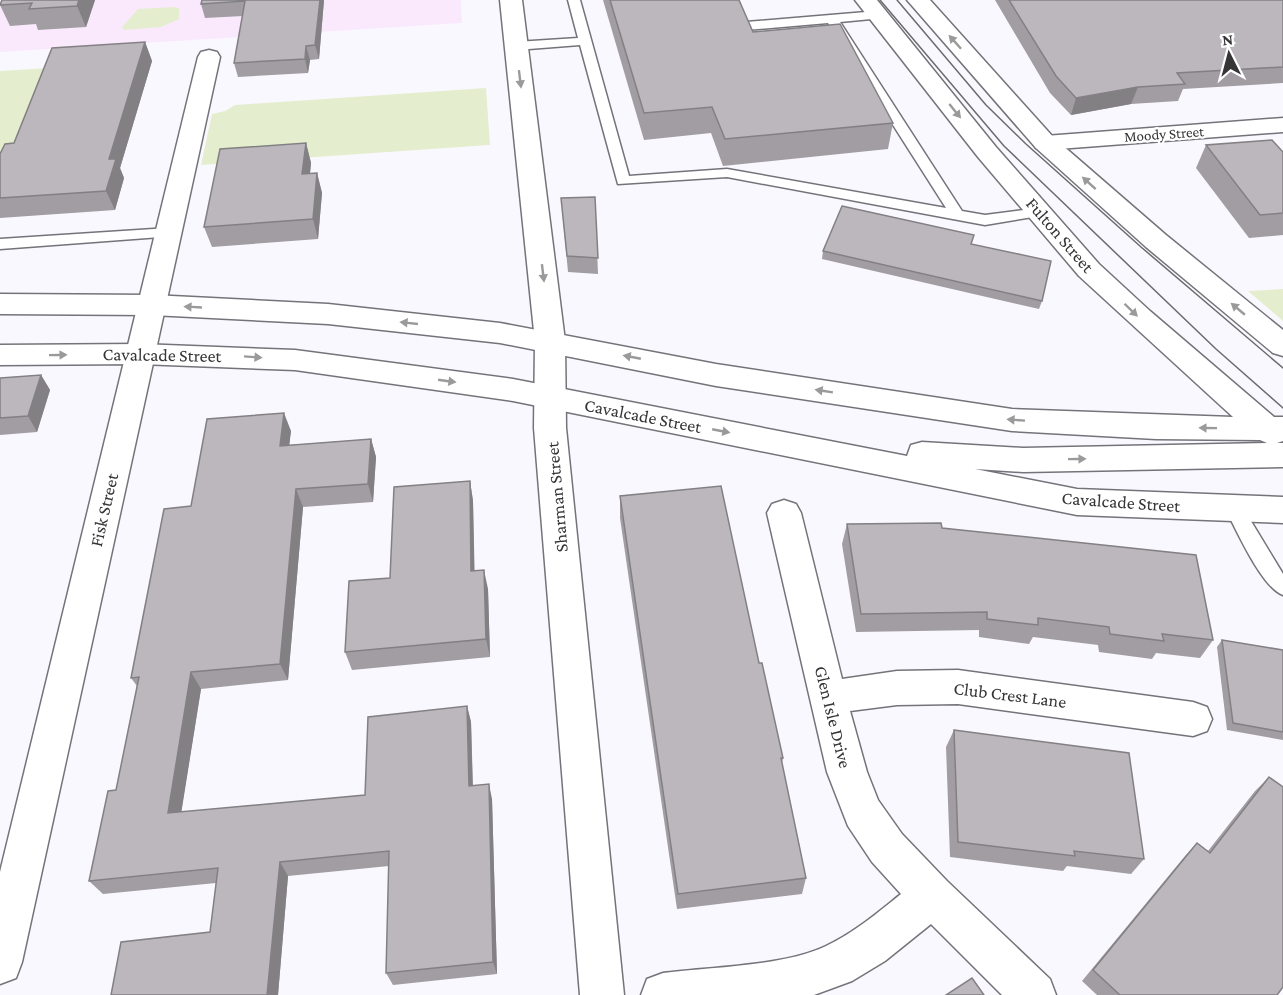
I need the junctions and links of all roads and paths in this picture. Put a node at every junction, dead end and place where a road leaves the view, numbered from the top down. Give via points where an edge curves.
1 (511, 0) edge
2 (574, 0) edge
3 (918, 0) edge
4 (872, 7) edge
5 (832, 18) junction
6 (746, 26) edge
7 (586, 41) junction
8 (516, 46) junction
9 (209, 57) dead end
10 (1283, 125) edge
11 (1045, 143) junction
12 (1039, 212) junction
13 (958, 216) junction
14 (169, 233) junction
15 (0, 244) edge
16 (0, 304) edge
17 (152, 305) junction
18 (550, 341) junction
19 (1283, 346) edge
20 (140, 354) junction
21 (0, 355) edge
22 (550, 398) junction
23 (1279, 439) edge
24 (809, 448) junction
25 (1234, 508) junction
26 (1283, 510) edge
27 (784, 513) dead end
28 (1283, 587) edge
29 (828, 698) junction
30 (1193, 719) dead end
31 (932, 896) junction
32 (0, 962) edge
33 (602, 995) edge
34 (663, 995) edge
35 (1034, 995) edge

1 - 8 main road, Sharman Street
2 - 7 lane
11 -> 3 main road
4 - 5 lane
4 -> 12 main road, Fulton Street
5 - 6 lane
5 - 13 lane
7 - 8 lane
7 - 13 lane via 624,181 727,173
8 -> 18 main road, Sharman Street
9 - 14 main road, Fisk Street
10 - 11 main road, Moody Street
19 -> 11 main road
12 - 13 lane via 985,220
12 -> 23 main road, Fulton Street via 1089,270 1131,310
14 - 15 lane
14 - 17 main road, Fisk Street
16 - 17 main road
18 -> 17 main road via 328,314
17 - 20 main road, Fisk Street
18 - 22 main road, Sharman Street
23 -> 18 main road via 1012,420 716,375
21 -> 20 main road, Cavalcade Street
20 -> 22 main road, Cavalcade Street via 295,360
20 - 32 main road, Fisk Street
22 -> 24 main road, Cavalcade Street
22 - 33 main road, Sharman Street
24 -> 23 main road via 1023,460
24 - 25 main road, Cavalcade Street via 1077,502
25 - 26 main road, Cavalcade Street
25 - 28 lane
27 - 29 main road, Glen Isle Drive
29 - 30 main road, Club Crest Lane via 897,688 958,687
29 - 31 main road, Glen Isle Drive via 861,812 887,848
31 - 34 main road via 870,946 836,965 795,980
31 - 35 main road, Glen Isle Drive

